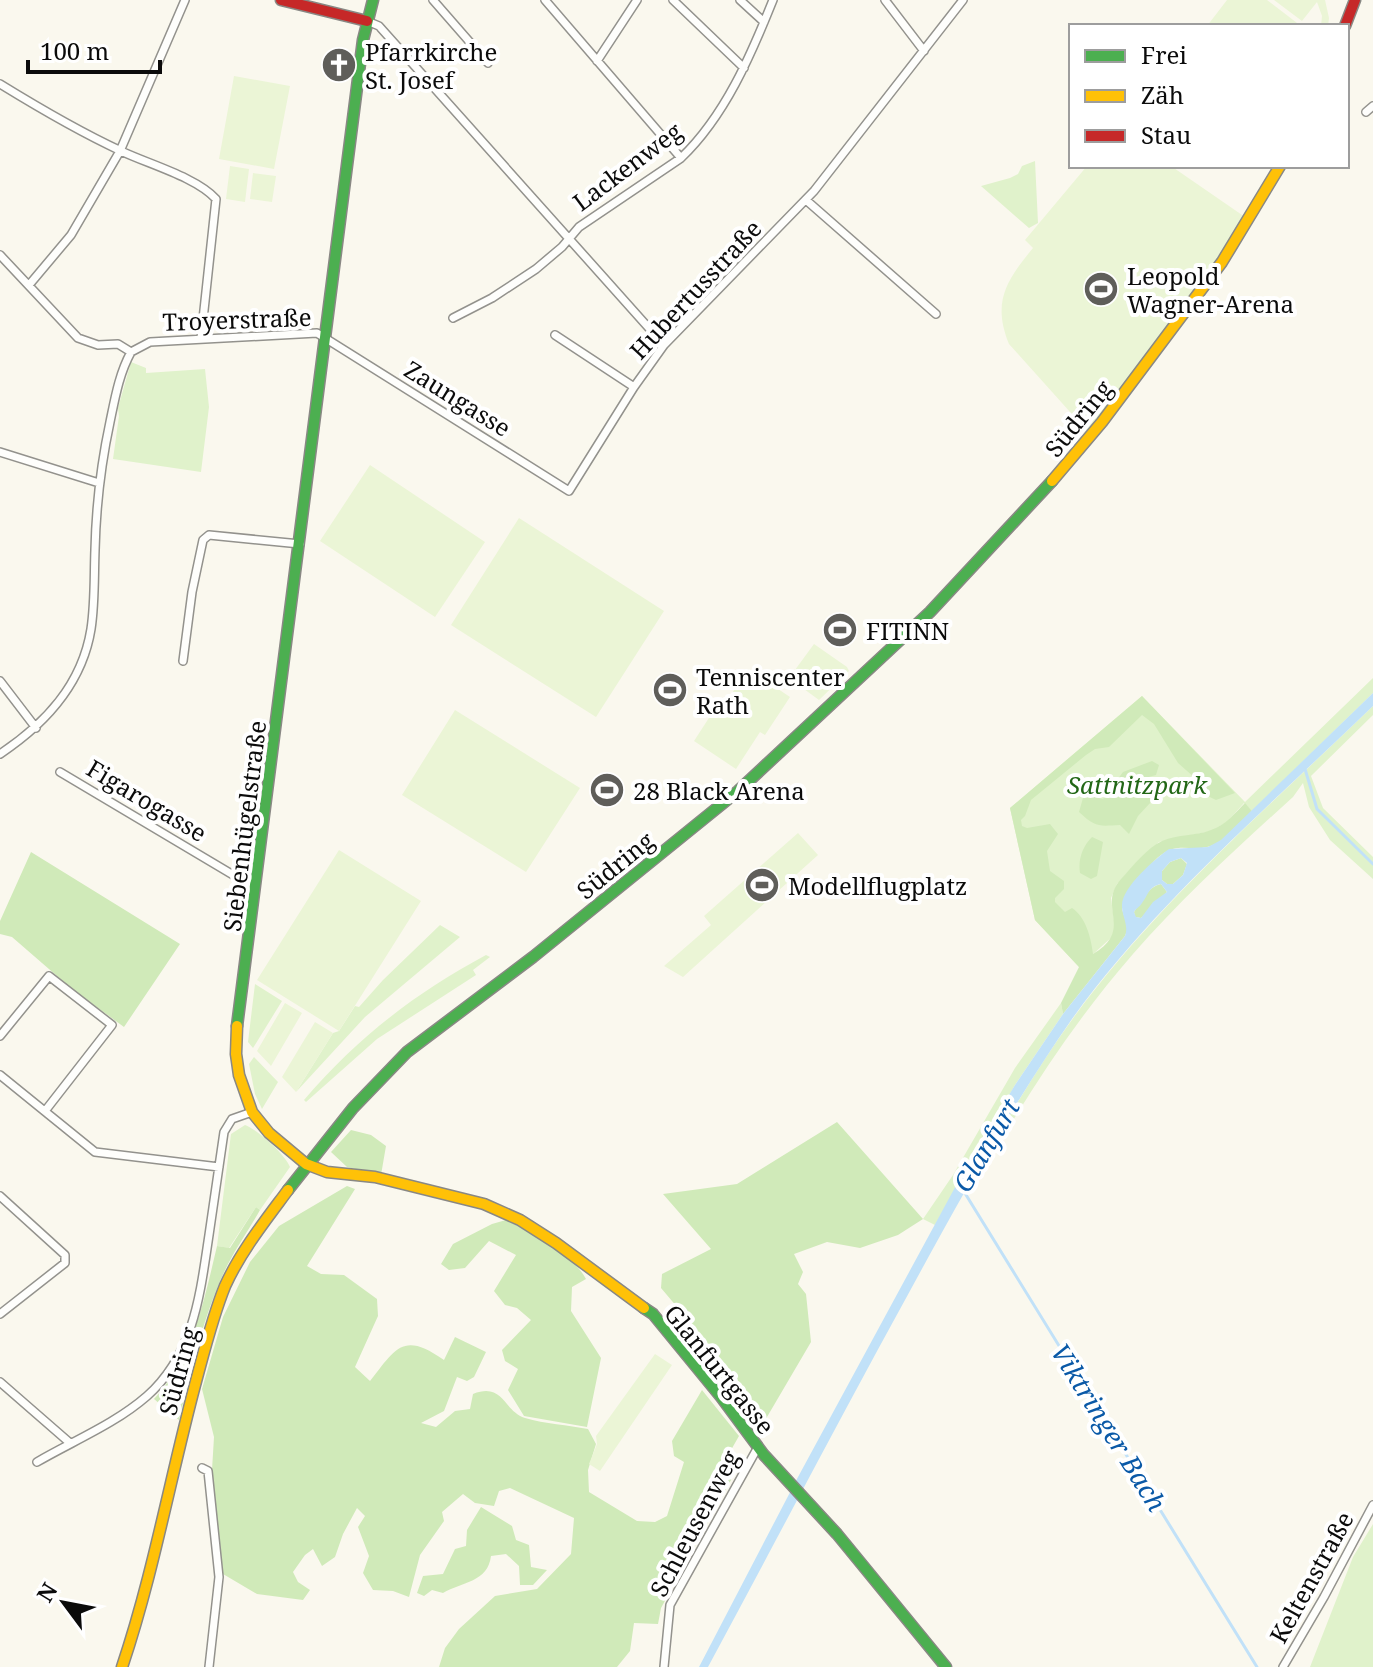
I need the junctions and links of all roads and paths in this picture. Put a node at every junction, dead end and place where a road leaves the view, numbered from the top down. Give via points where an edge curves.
1 (185, 0) edge
2 (281, 0) edge
3 (373, 0) edge
4 (433, 0) edge
5 (545, 0) edge
6 (637, 0) edge
7 (673, 0) edge
8 (740, 0) edge
9 (773, 0) edge
10 (885, 0) edge
11 (963, 0) edge
12 (1355, 0) edge
13 (367, 21) junction
14 (764, 22) junction
15 (1346, 24) edge
16 (924, 51) junction
17 (597, 61) junction
18 (488, 63) dead end
19 (744, 68) junction
20 (0, 84) edge
21 (1373, 106) edge
22 (1366, 112) dead end
23 (120, 151) junction
24 (681, 158) junction
25 (1279, 168) edge
26 (806, 200) junction
27 (569, 238) junction
28 (0, 255) edge
29 (29, 285) junction
30 (936, 314) dead end
31 (453, 318) dead end
32 (555, 335) dead end
33 (201, 338) junction
34 (326, 338) junction
35 (664, 345) junction
36 (131, 352) junction
37 (634, 387) junction
38 (0, 452) edge
39 (99, 483) junction
40 (569, 491) joint
41 (300, 544) junction
42 (183, 661) dead end
43 (0, 681) edge
44 (36, 728) junction
45 (0, 754) edge
46 (60, 772) dead end
47 (255, 888) junction
48 (0, 1036) edge
49 (0, 1075) edge
50 (45, 1111) junction
51 (252, 1112) junction
52 (306, 1164) junction
53 (219, 1167) junction
54 (0, 1196) edge
55 (0, 1314) edge
56 (0, 1382) edge
57 (70, 1443) junction
58 (758, 1447) junction
59 (37, 1462) dead end
60 (202, 1468) dead end
61 (1373, 1505) edge
62 (122, 1667) edge
63 (209, 1667) edge
64 (664, 1667) edge
65 (946, 1667) edge
66 (1283, 1667) edge

1 - 23 street
2 - 13 street
3 - 13 street, Siebenhügelstraße
4 - 18 street
5 - 17 street
6 - 17 street
7 - 19 street
8 - 14 street
9 - 14 street, Lackenweg
10 - 16 street
11 - 16 street, Hubertusstraße
12 - 15 street
13 - 27 street via 379,26
13 - 34 street, Siebenhügelstraße
14 - 19 street, Lackenweg
16 - 26 street, Hubertusstraße
17 - 24 street
19 - 24 street, Lackenweg via 703,134
20 - 23 street
21 - 22 street
23 - 29 street via 71,235
23 - 33 street via 189,181 216,199
24 - 27 street, Lackenweg
25 - 52 street, Südring via 1222,262 1102,422 930,612 738,791 407,1052
26 - 30 street
26 - 35 street, Hubertusstraße
27 - 31 street, Lackenweg via 536,269
27 - 35 street
28 - 29 street, Troyerstraße
29 - 36 street, Troyerstraße via 78,338 118,344
32 - 37 street
33 - 34 street, Troyerstraße via 317,333
33 - 36 street, Troyerstraße via 150,342
34 - 40 street, Zaungasse
34 - 41 street, Siebenhügelstraße
35 - 37 street, Hubertusstraße
36 - 39 street via 118,386
37 - 40 street, Hubertusstraße
38 - 39 street
39 - 44 street via 93,612 86,649 66,692
41 - 42 street via 209,535 203,540
41 - 47 street, Siebenhügelstraße
43 - 44 street
44 - 45 street
46 - 47 street, Figarogasse
47 - 51 street, Siebenhügelstraße via 236,1044 239,1075
48 - 50 street via 49,976 112,1025
49 - 50 street
50 - 53 street via 95,1152
51 - 52 street, Siebenhügelstraße
51 - 53 street via 227,1125
52 - 58 street, Glanfurtgasse via 484,1204 520,1220 653,1314
52 - 62 street, Südring via 242,1253 225,1287
53 - 57 street via 197,1308 179,1357 131,1409
54 - 55 street via 65,1255 65,1263
56 - 57 street
57 - 59 street
58 - 64 street, Schleusenweg via 670,1605
58 - 65 street, Glanfurtgasse
60 - 63 street via 208,1471 219,1577
61 - 66 street, Keltenstraße

